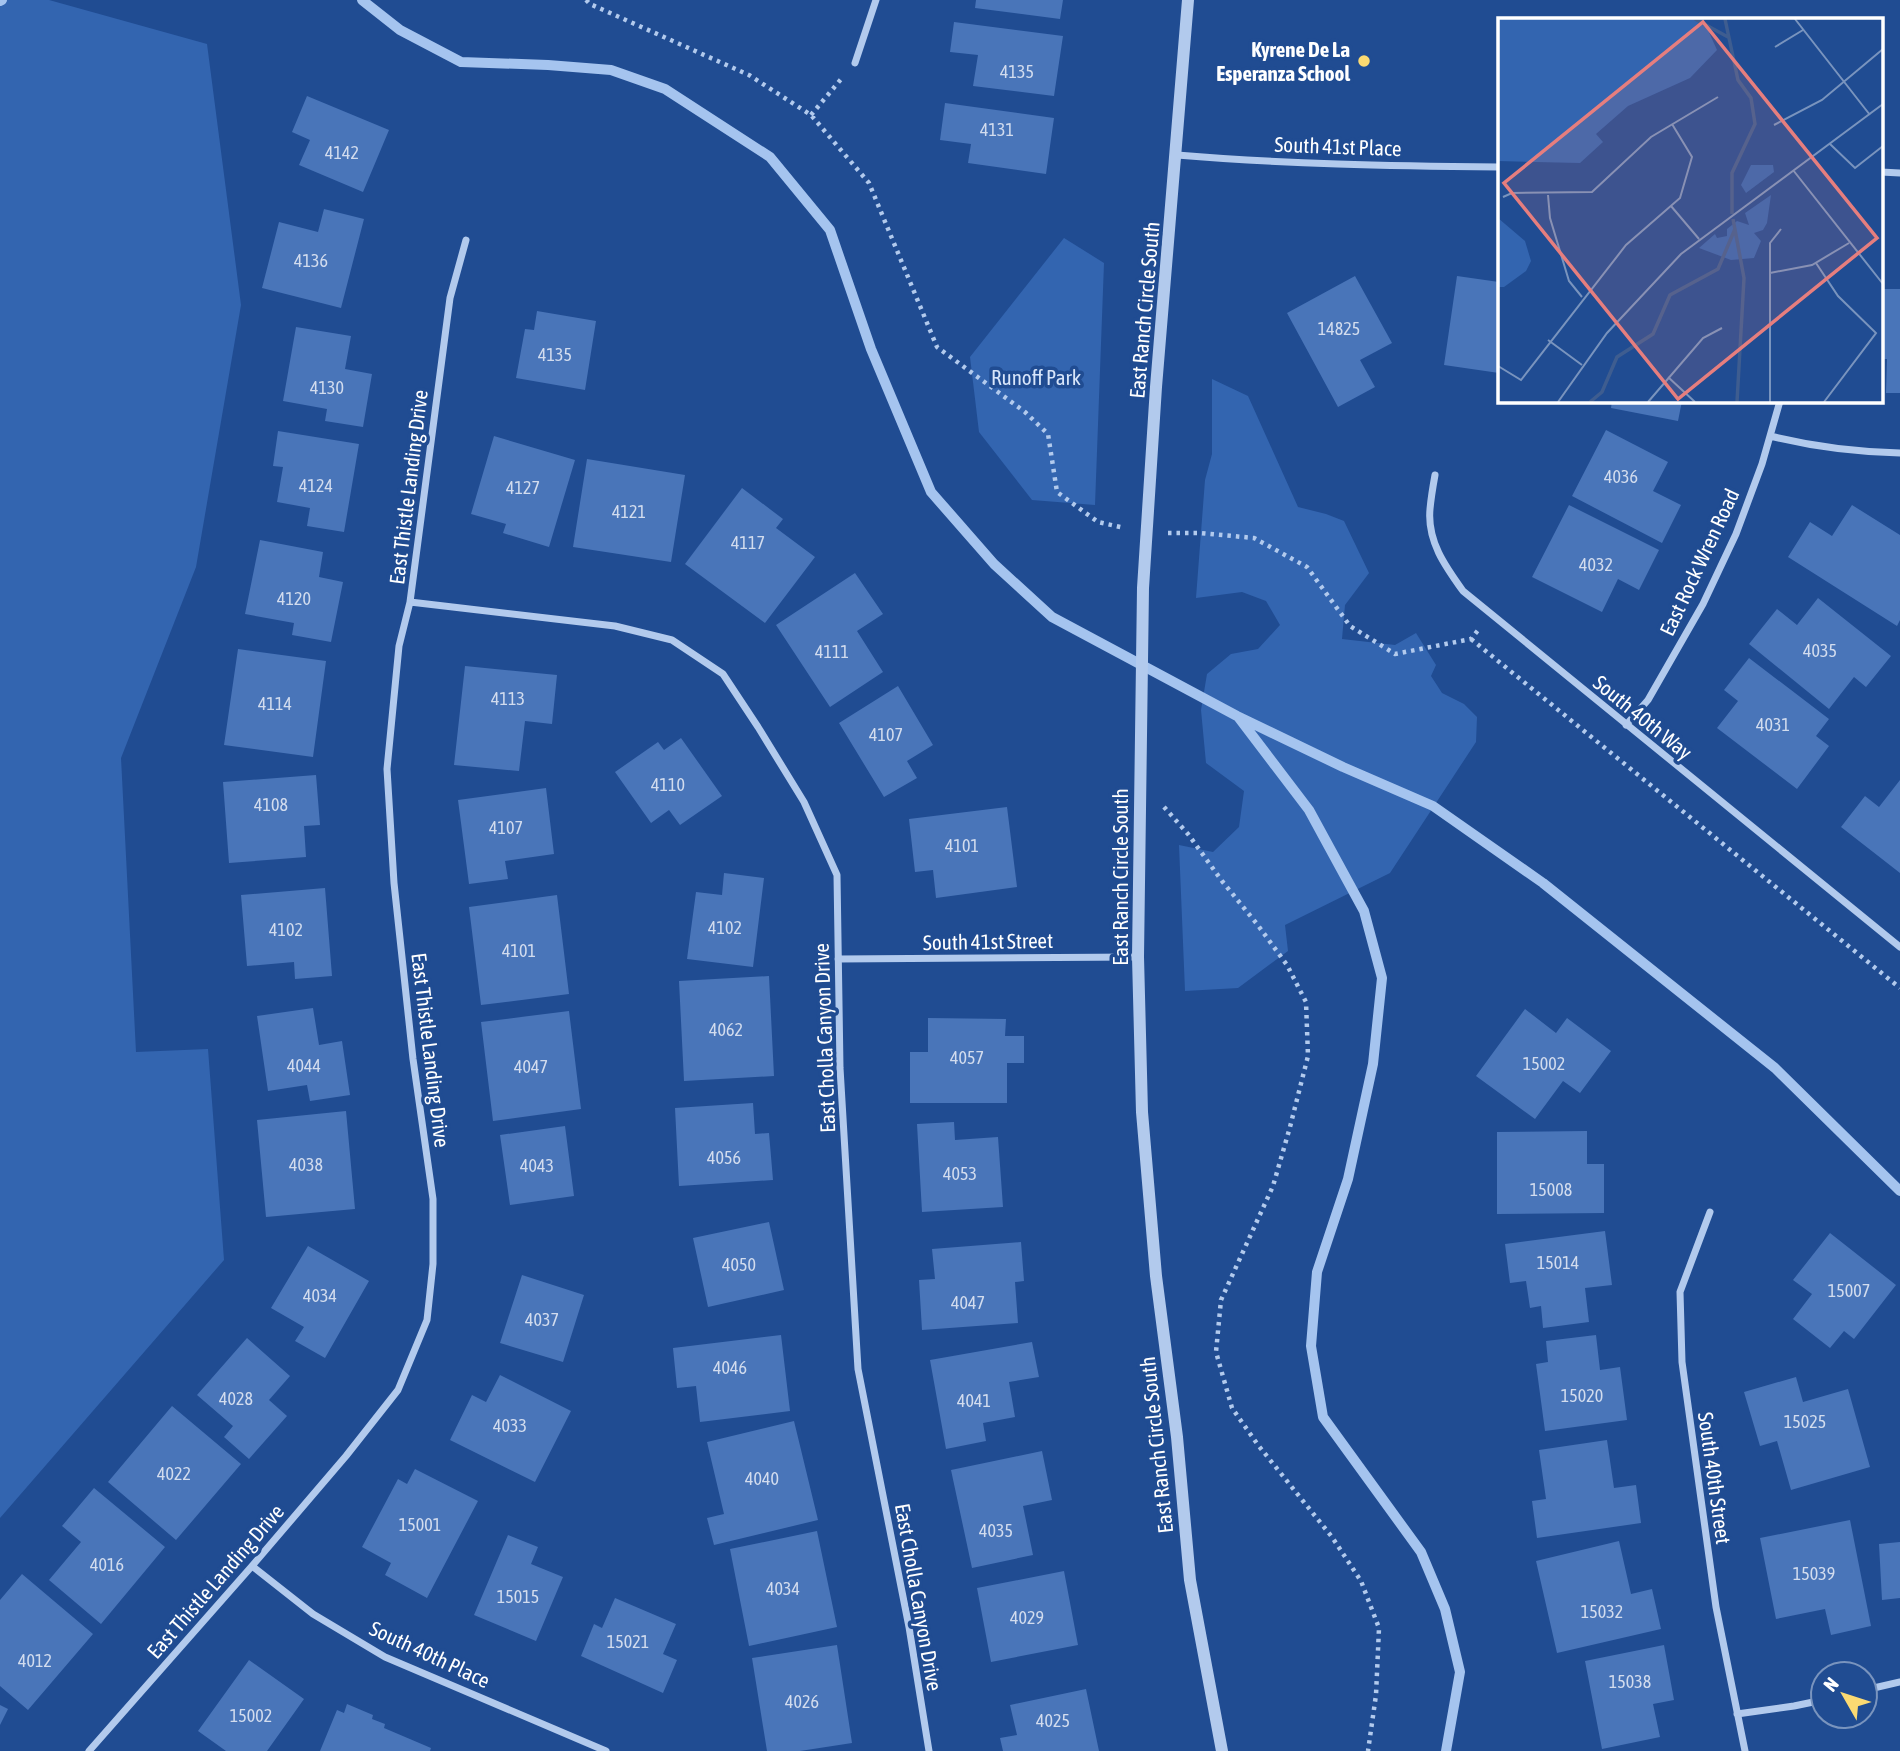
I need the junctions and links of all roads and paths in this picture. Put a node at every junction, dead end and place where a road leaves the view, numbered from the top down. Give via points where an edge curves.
1 (586, 0) edge
2 (876, 0) edge
3 (1188, 0) edge
4 (855, 62) joint
5 (811, 115) junction
6 (1177, 155) junction
7 (1498, 167) edge
8 (1882, 172) edge
9 (1900, 173) edge
10 (466, 240) dead end
11 (1780, 402) edge
12 (1770, 436) junction
13 (1900, 453) edge
14 (1435, 475) dead end
15 (1147, 533) junction
16 (410, 602) junction
17 (1491, 615) junction
18 (1471, 639) junction
19 (1626, 725) junction
20 (1139, 779) junction
21 (1900, 947) edge
22 (1138, 957) junction
23 (838, 960) junction
24 (1900, 988) edge
25 (1710, 1212) dead end
26 (253, 1566) junction
27 (1900, 1682) edge
28 (1879, 1687) edge
29 (1809, 1703) edge
30 (1737, 1714) junction
31 (89, 1751) edge
32 (606, 1751) edge
33 (929, 1751) edge
34 (1223, 1751) edge
35 (1368, 1751) edge
36 (1745, 1751) edge

1 - 5 path via 749,75
2 - 4 street
3 - 6 street, East Ranch Circle South
4 - 5 path
5 - 15 path via 869,183 937,347 1025,412 1048,435 1057,492 1098,522
6 - 7 street, South 41st Place
6 - 15 street, East Ranch Circle South
8 - 9 street
10 - 16 street, East Thistle Landing Drive via 450,298
11 - 12 street, East Rock Wren Road
12 - 13 street via 1837,450
12 - 19 street, East Rock Wren Road via 1736,534 1703,604 1648,700
14 - 17 street, South 40th Way via 1429,512 1433,543 1463,591
15 - 18 path via 1254,538 1307,567 1350,626 1395,654
15 - 20 street, East Ranch Circle South
16 - 23 street, East Cholla Canyon Drive via 615,626 672,640 723,674 804,802 837,875
16 - 26 street, East Thistle Landing Drive via 399,646 387,769 413,1059 433,1199 427,1320 398,1390
17 - 18 path
17 - 19 street, South 40th Way
18 - 24 path
19 - 21 street, South 40th Way
20 - 22 street, East Ranch Circle South
20 - 35 path via 1257,924 1287,965 1306,1002 1308,1056 1290,1128 1273,1186 1221,1300 1216,1352 1232,1408 1332,1537 1361,1581 1379,1628
22 - 23 street, South 41st Street
22 - 34 street, East Ranch Circle South via 1142,1112 1156,1276 1190,1580
23 - 33 street, East Cholla Canyon Drive via 839,1068 858,1369
25 - 30 street, South 40th Street via 1680,1292 1682,1362 1716,1607
26 - 31 street, East Thistle Landing Drive
26 - 32 street, South 40th Place via 313,1614 386,1657
27 - 28 street
29 - 30 street
30 - 36 street, South 40th Street

